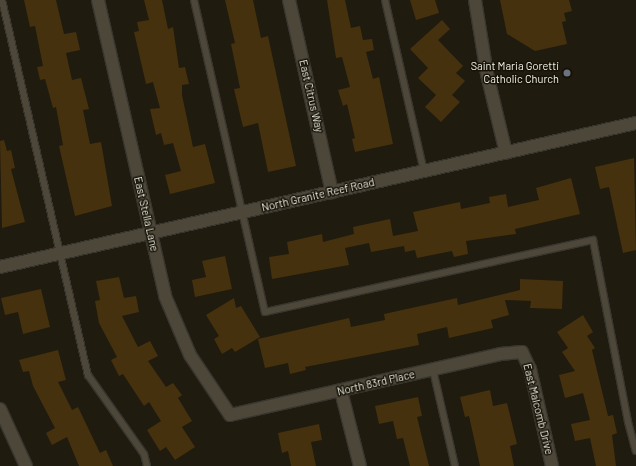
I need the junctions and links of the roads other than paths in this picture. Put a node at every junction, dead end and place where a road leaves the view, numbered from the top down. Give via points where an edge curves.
1 (2, 0) edge
2 (98, 0) edge
3 (194, 0) edge
4 (289, 0) edge
5 (385, 0) edge
6 (475, 0) edge
7 (636, 123) edge
8 (506, 153) junction
9 (424, 171) junction
10 (332, 192) junction
11 (242, 212) junction
12 (151, 233) junction
13 (60, 254) junction
14 (0, 268) edge
15 (522, 352) joint
16 (433, 370) junction
17 (341, 391) junction
18 (0, 409) edge
19 (230, 415) joint
20 (636, 451) edge
21 (26, 466) edge
22 (147, 466) edge
23 (360, 466) edge
24 (455, 466) edge
25 (552, 466) edge

1 - 13 lane
2 - 12 street, East Stella Lane
3 - 11 lane
4 - 10 street, East Citrus Way
5 - 9 lane
6 - 8 street via 487,74
7 - 8 street, North Granite Reef Road
8 - 9 street, North Granite Reef Road
9 - 10 street, North Granite Reef Road
10 - 11 street, North Granite Reef Road
11 - 12 street, North Granite Reef Road
11 - 20 lane via 266,312 593,240 628,422
12 - 13 street, North Granite Reef Road
12 - 19 street, East Stella Lane via 175,326 190,356
13 - 14 street, North Granite Reef Road
13 - 22 lane via 88,375 144,454
15 - 16 street, North 83rd Place
15 - 25 street, East Malcomb Drive via 530,369
16 - 17 street, North 83rd Place
16 - 24 lane
17 - 19 street, North 83rd Place
17 - 23 street
18 - 21 street

